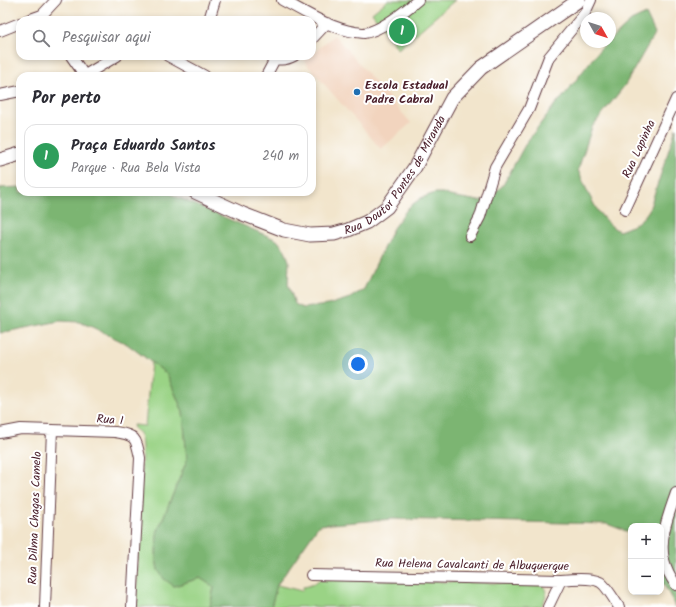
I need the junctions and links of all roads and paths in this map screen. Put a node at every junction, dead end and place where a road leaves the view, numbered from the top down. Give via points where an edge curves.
1 (56, 0) edge
2 (215, 0) edge
3 (282, 0) edge
4 (418, 0) edge
5 (580, 0) edge
6 (591, 0) edge
7 (45, 16) edge
8 (210, 16) edge
9 (313, 16) edge
10 (316, 17) edge
11 (327, 23) junction
12 (16, 25) edge
13 (0, 31) edge
14 (316, 35) edge
15 (73, 60) edge
16 (110, 60) edge
17 (176, 60) edge
18 (190, 60) edge
19 (271, 60) edge
20 (187, 66) junction
21 (81, 72) edge
22 (90, 72) edge
23 (198, 72) edge
24 (267, 72) edge
25 (16, 91) edge
26 (0, 95) edge
27 (676, 99) edge
28 (16, 155) edge
29 (0, 160) edge
30 (204, 196) edge
31 (625, 210) dead end
32 (470, 236) dead end
33 (52, 430) junction
34 (0, 433) edge
35 (676, 493) edge
36 (311, 575) dead end
37 (561, 580) junction
38 (676, 585) edge
39 (45, 607) edge
40 (132, 607) edge
41 (548, 607) edge
42 (619, 607) edge

1 - 7 street
2 - 8 street
3 - 9 street
4 - 11 street via 405,12 378,29 363,33
5 - 30 street, Rua Doutor Pontes de Miranda via 481,68 452,98 415,167 387,207 367,222 334,234 284,230
6 - 32 street via 585,13 549,57 529,109 495,167 480,217
10 - 11 street
11 - 14 street
12 - 13 street
15 - 21 street
16 - 22 street
17 - 20 street
18 - 20 street
19 - 24 street
20 - 23 street
25 - 26 street
27 - 31 street, Rua Lapinha
28 - 29 street
33 - 34 street, Rua I via 21,429
33 - 39 street, Rua Dilma Chagas Camelo
33 - 40 street, Rua I via 115,432 127,434 137,443 140,458
35 - 38 street via 665,526 662,548 664,562
36 - 37 street, Rua Helena Cavalcanti de Albuquerque
37 - 41 street
37 - 42 street, Rua Helena Cavalcanti de Albuquerque via 587,579 600,582

